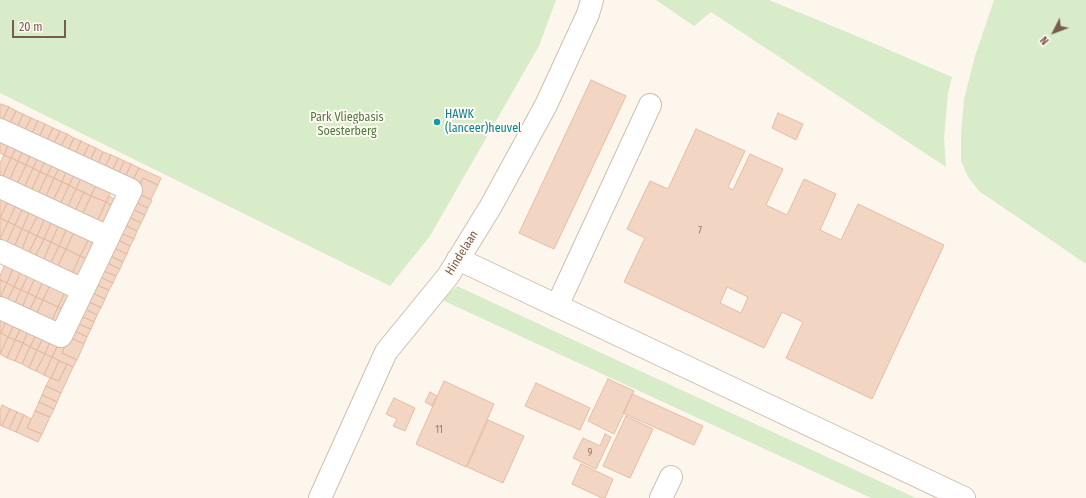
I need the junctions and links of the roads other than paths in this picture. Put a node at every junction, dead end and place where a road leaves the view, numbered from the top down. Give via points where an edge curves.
1 (592, 0) edge
2 (650, 105) dead end
3 (0, 130) edge
4 (0, 187) edge
5 (108, 237) junction
6 (0, 251) edge
7 (458, 259) junction
8 (83, 290) junction
9 (557, 306) junction
10 (0, 308) edge
11 (671, 477) dead end
12 (320, 498) edge
13 (661, 498) edge
14 (964, 498) edge

1 - 7 street, Hindelaan via 546,105 491,206
2 - 9 street
3 - 5 street via 131,190
4 - 5 street
5 - 8 street
6 - 8 street
7 - 9 street
7 - 12 street, Hindelaan via 448,276 386,352
8 - 10 street via 61,336
9 - 14 street
11 - 13 street

